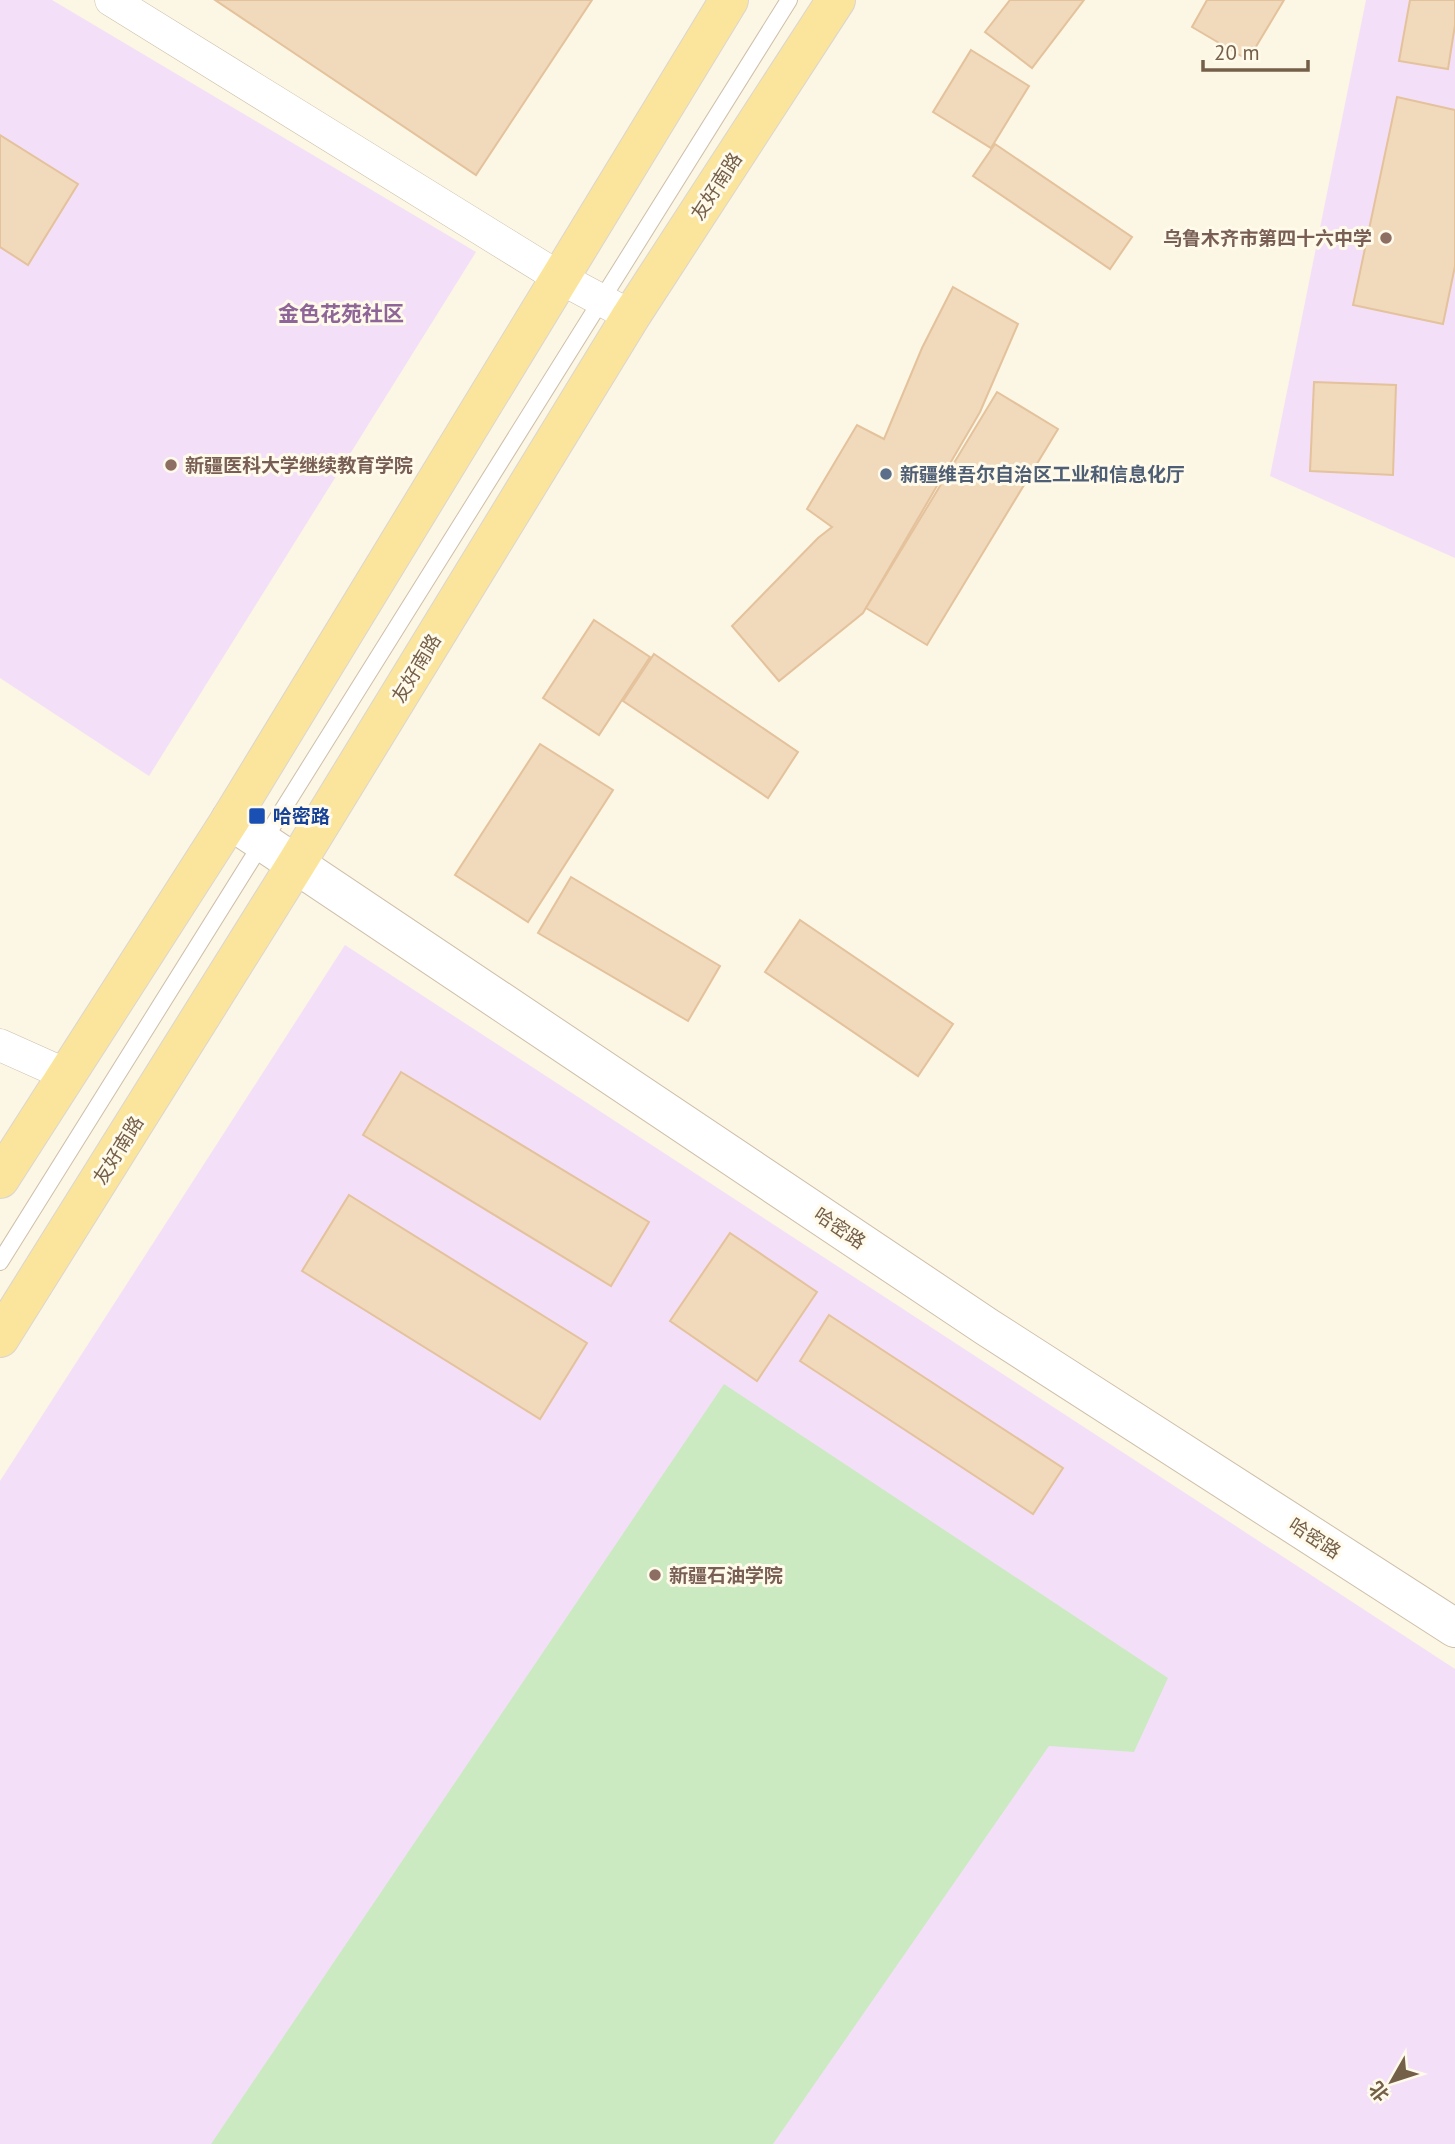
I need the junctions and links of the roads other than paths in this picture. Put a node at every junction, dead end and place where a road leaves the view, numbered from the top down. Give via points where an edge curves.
1 (111, 0) edge
2 (729, 0) edge
3 (789, 0) edge
4 (836, 0) edge
5 (560, 278) junction
6 (616, 308) junction
7 (230, 820) junction
8 (262, 841) junction
9 (296, 863) junction
10 (0, 1045) edge
11 (67, 1075) junction
12 (0, 1180) edge
13 (0, 1262) edge
14 (0, 1338) edge
15 (1455, 1628) edge

1 - 5 street
2 - 5 main road
3 - 6 lane
4 - 6 main road, 友好南路
5 - 6 street
5 - 7 main road
6 - 8 lane
6 - 9 main road, 友好南路
7 - 8 street, 哈密路
7 - 11 main road
8 - 9 street, 哈密路
8 - 13 lane
9 - 14 main road, 友好南路
9 - 15 street, 哈密路 via 987,1327
10 - 11 street
11 - 12 main road

